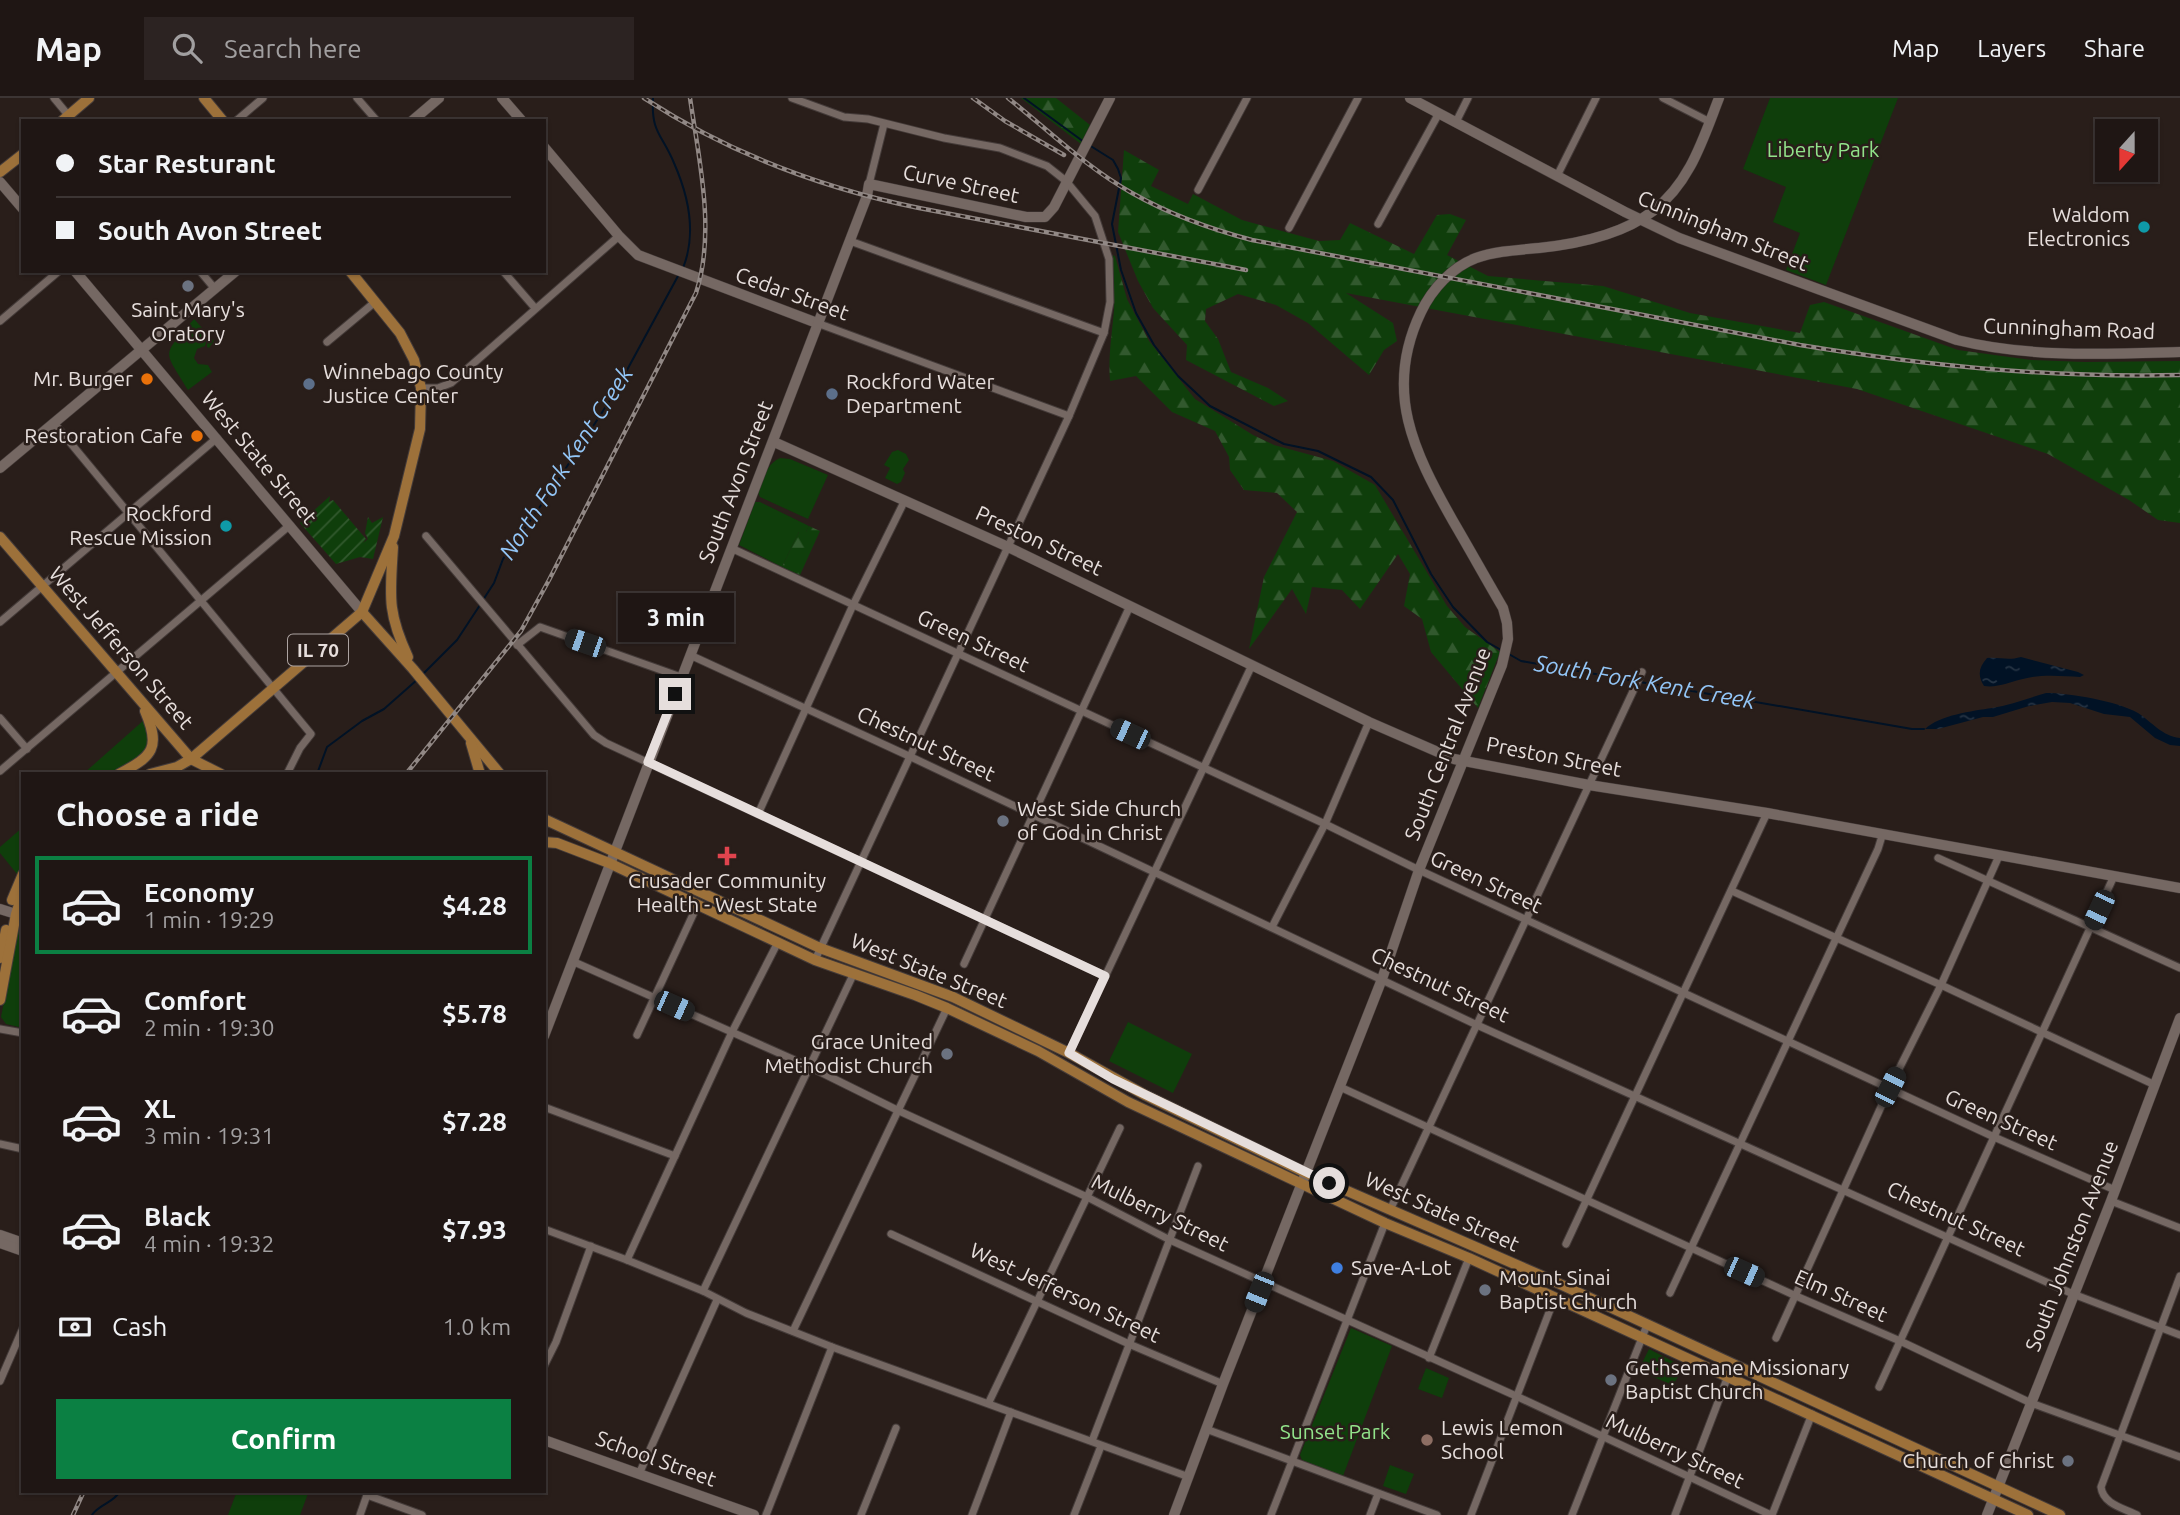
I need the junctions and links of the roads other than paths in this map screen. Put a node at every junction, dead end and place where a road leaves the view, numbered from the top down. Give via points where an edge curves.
1 (54, 98) edge
2 (89, 98) edge
3 (204, 98) edge
4 (263, 98) edge
5 (357, 98) edge
6 (439, 98) edge
7 (502, 98) edge
8 (792, 98) edge
9 (1110, 98) edge
10 (1247, 98) edge
11 (1358, 98) edge
12 (1410, 98) edge
13 (1468, 98) edge
14 (1596, 98) edge
15 (1663, 98) edge
16 (1719, 98) edge
17 (1439, 113) junction
18 (68, 119) edge
19 (221, 119) edge
20 (238, 119) edge
21 (375, 119) edge
22 (414, 119) edge
23 (520, 119) edge
24 (1456, 122) junction
25 (1710, 122) junction
26 (884, 124) junction
27 (546, 153) edge
28 (21, 155) edge
29 (0, 172) edge
30 (1557, 176) junction
31 (0, 181) edge
32 (1066, 181) junction
33 (869, 184) junction
34 (1198, 190) dead end
35 (21, 207) edge
36 (1639, 219) junction
37 (1378, 224) dead end
38 (1289, 228) dead end
39 (619, 236) junction
40 (850, 242) junction
41 (57, 273) edge
42 (77, 273) edge
43 (202, 273) edge
44 (234, 273) edge
45 (352, 273) edge
46 (505, 273) edge
47 (215, 289) junction
48 (376, 302) junction
49 (535, 308) junction
50 (0, 321) edge
51 (817, 324) junction
52 (1104, 332) junction
53 (1957, 341) joint
54 (327, 342) dead end
55 (142, 351) junction
56 (2180, 352) edge
57 (421, 388) junction
58 (1069, 416) junction
59 (54, 423) junction
60 (216, 438) junction
61 (774, 442) junction
62 (0, 468) edge
63 (905, 500) junction
64 (128, 512) junction
65 (290, 525) junction
66 (426, 536) dead end
67 (0, 537) edge
68 (394, 537) junction
69 (1006, 546) junction
70 (731, 548) junction
71 (42, 586) junction
72 (201, 600) junction
73 (853, 606) junction
74 (1130, 606) junction
75 (362, 612) junction
76 (0, 622) edge
77 (517, 645) junction
78 (959, 653) junction
79 (690, 655) junction
80 (1252, 665) junction
81 (1642, 672) dead end
82 (416, 673) junction
83 (116, 674) junction
84 (681, 677) junction
85 (273, 688) junction
86 (141, 702) junction
87 (806, 710) junction
88 (1081, 711) junction
89 (0, 718) edge
90 (1369, 722) junction
91 (469, 737) junction
92 (27, 749) junction
93 (911, 757) junction
94 (191, 759) junction
95 (1465, 759) junction
96 (648, 762) junction
97 (1203, 768) junction
98 (0, 771) edge
99 (123, 772) edge
100 (135, 772) edge
101 (157, 772) edge
102 (217, 772) edge
103 (288, 772) edge
104 (479, 772) edge
105 (498, 772) edge
106 (1589, 785) junction
107 (1767, 813) junction
108 (758, 814) junction
109 (1032, 816) junction
110 (546, 820) edge
111 (1325, 824) junction
112 (1882, 836) junction
113 (546, 842) edge
114 (614, 851) junction
115 (1999, 856) junction
116 (1938, 858) dead end
117 (861, 862) junction
118 (609, 863) junction
119 (1419, 870) junction
120 (1154, 873) junction
121 (2114, 876) junction
122 (21, 879) edge
123 (1988, 881) junction
124 (2180, 888) edge
125 (1732, 891) junction
126 (21, 895) edge
127 (697, 905) junction
128 (8, 912) edge
129 (1526, 919) junction
130 (984, 920) junction
131 (1272, 927) junction
132 (2091, 927) junction
133 (1836, 937) junction
134 (778, 942) junction
135 (820, 948) junction
136 (0, 958) edge
137 (815, 960) junction
138 (572, 961) junction
139 (964, 964) dead end
140 (2180, 968) edge
141 (853, 975) junction
142 (1105, 976) junction
143 (1382, 979) junction
144 (1941, 985) junction
145 (1682, 991) junction
146 (655, 997) junction
147 (0, 1000) edge
148 (947, 1008) junction
149 (2180, 1018) edge
150 (1477, 1025) junction
151 (0, 1029) edge
152 (546, 1031) edge
153 (732, 1032) junction
154 (2044, 1032) junction
155 (21, 1033) edge
156 (637, 1035) dead end
157 (1787, 1040) junction
158 (1069, 1053) junction
159 (808, 1066) junction
160 (2155, 1085) junction
161 (1340, 1087) junction
162 (1890, 1087) junction
163 (1635, 1096) junction
164 (546, 1108) edge
165 (897, 1111) junction
166 (1120, 1128) dead end
167 (1429, 1128) junction
168 (1994, 1137) junction
169 (1740, 1143) junction
170 (0, 1144) edge
171 (21, 1149) edge
172 (674, 1156) junction
173 (1198, 1166) dead end
174 (1304, 1178) junction
175 (1844, 1189) junction
176 (2115, 1190) junction
177 (1087, 1197) junction
178 (1587, 1199) junction
179 (2111, 1201) junction
180 (1390, 1210) junction
181 (1385, 1223) junction
182 (2180, 1228) edge
183 (546, 1230) edge
184 (891, 1234) dead end
185 (0, 1235) edge
186 (1946, 1238) junction
187 (1170, 1240) junction
188 (21, 1242) edge
189 (0, 1243) edge
190 (1566, 1244) dead end
191 (591, 1246) junction
192 (1691, 1247) junction
193 (21, 1250) edge
194 (1469, 1258) junction
195 (627, 1260) junction
196 (2180, 1276) edge
197 (1263, 1282) junction
198 (703, 1292) junction
199 (1670, 1293) dead end
200 (2073, 1294) junction
201 (1796, 1296) junction
202 (1555, 1297) junction
203 (717, 1300) junction
204 (1037, 1302) junction
205 (1347, 1320) junction
206 (1647, 1325) junction
207 (2160, 1327) junction
208 (793, 1331) junction
209 (21, 1333) edge
210 (2180, 1335) edge
211 (1643, 1337) junction
212 (1776, 1338) dead end
213 (1900, 1341) junction
214 (1129, 1344) junction
215 (832, 1347) junction
216 (1429, 1358) junction
217 (546, 1362) edge
218 (1728, 1376) junction
219 (0, 1381) edge
220 (1223, 1384) junction
221 (1879, 1387) dead end
222 (1516, 1396) junction
223 (989, 1402) junction
224 (2031, 1403) junction
225 (1012, 1412) junction
226 (1812, 1414) junction
227 (896, 1429) dead end
228 (1206, 1429) junction
229 (2120, 1436) junction
230 (1602, 1437) junction
231 (546, 1441) edge
232 (1093, 1441) junction
233 (1101, 1446) junction
234 (2180, 1457) edge
235 (1291, 1460) junction
236 (639, 1474) junction
237 (1189, 1477) junction
238 (1689, 1478) junction
239 (1996, 1492) junction
240 (368, 1493) edge
241 (1378, 1494) junction
242 (360, 1515) edge
243 (422, 1515) edge
244 (754, 1515) edge
245 (766, 1515) edge
246 (861, 1515) edge
247 (972, 1515) edge
248 (1074, 1515) edge
249 (1174, 1515) edge
250 (1271, 1515) edge
251 (1370, 1515) edge
252 (1437, 1515) edge
253 (1471, 1515) edge
254 (1572, 1515) edge
255 (1675, 1515) edge
256 (1771, 1515) edge
257 (1987, 1515) edge
258 (2028, 1515) edge
259 (2060, 1515) edge
260 (2137, 1515) edge

1 - 18 street
2 - 18 main road
3 - 19 main road
4 - 20 street
5 - 21 street
6 - 22 street
7 - 23 street
8 - 26 street via 837,116
9 - 32 street
10 - 34 street
11 - 38 street
12 - 17 street, Cunningham Street
13 - 24 street
14 - 30 street
15 - 25 street
16 - 25 street, South Central Avenue
17 - 24 street, Cunningham Street
17 - 37 street
24 - 30 street, Cunningham Street
25 - 36 street, South Central Avenue via 1685,176 1667,198
26 - 32 street via 1000,148 1047,166
26 - 33 street, South Avon Street
27 - 39 street, Cedar Street
28 - 29 main road
30 - 36 street, Cunningham Street
31 - 35 street
32 - 33 street, Curve Street via 1045,217 1026,217
32 - 52 street via 1095,216 1109,259 1110,302
33 - 40 street, South Avon Street
36 - 53 street, Cunningham Street
36 - 95 street, South Central Avenue via 1581,242 1475,258 1446,277 1413,331 1404,388 1411,435 1426,473 1507,622 1502,665
39 - 49 street
39 - 51 street, Cedar Street via 638,255 667,268
40 - 51 street, South Avon Street
40 - 52 street
41 - 50 street
42 - 55 street, West State Street
43 - 47 street
44 - 47 street
45 - 48 main road
46 - 49 street
47 - 55 street
48 - 54 street
48 - 57 main road via 400,333
49 - 57 street via 451,383
51 - 58 street, Cedar Street
51 - 61 street, South Avon Street
52 - 58 street
53 - 56 street, Cunningham Road via 2066,353
55 - 59 street
55 - 60 street, West State Street
57 - 68 main road via 420,429
58 - 69 street
59 - 62 street
59 - 64 street
60 - 64 street
60 - 65 street, West State Street
61 - 63 street, Preston Street
61 - 70 street, South Avon Street
63 - 69 street, Preston Street
63 - 73 street
64 - 71 street
64 - 72 street
65 - 72 street
65 - 75 street, West State Street
66 - 77 street
67 - 71 main road, West Jefferson Street
68 - 75 main road
68 - 82 main road via 391,611
69 - 74 street, Preston Street
69 - 78 street
70 - 73 street, Green Street
70 - 79 street, South Avon Street
71 - 76 street
71 - 83 main road, West Jefferson Street
72 - 83 street
72 - 85 street
73 - 78 street, Green Street
73 - 87 street
74 - 80 street, Preston Street
74 - 88 street
75 - 82 main road, West State Street
75 - 85 main road, IL 70
77 - 84 street via 540,627
77 - 96 street via 594,735
78 - 88 street, Green Street
78 - 93 street
79 - 84 street, South Avon Street
79 - 87 street, Chestnut Street
80 - 90 street, Preston Street
80 - 97 street
81 - 106 street
82 - 91 main road, West State Street
83 - 86 main road, West Jefferson Street
83 - 92 street
84 - 96 street, South Avon Street
85 - 94 main road, IL 70
85 - 103 street via 311,734
86 - 94 main road, West Jefferson Street
86 - 99 main road via 154,741 146,759
87 - 93 street, Chestnut Street
87 - 108 street
88 - 97 street, Green Street
88 - 109 street
89 - 92 street
90 - 95 street, Preston Street
90 - 111 street
91 - 104 main road
91 - 105 main road, West State Street
92 - 98 street
93 - 109 street, Chestnut Street
93 - 117 street
94 - 100 main road, IL 70
94 - 101 main road, IL 70
94 - 102 main road, West Jefferson Street
95 - 106 street, Preston Street
95 - 119 street, South Central Avenue
96 - 108 street
96 - 114 street, South Avon Street
97 - 111 street, Green Street
97 - 120 street
106 - 107 street, Preston Street
106 - 129 street
107 - 112 street, Preston Street
107 - 125 street
108 - 117 street
109 - 120 street, Chestnut Street
109 - 130 street
110 - 114 main road, West State Street
111 - 119 street, Green Street
111 - 131 street
112 - 115 street, Preston Street
112 - 133 street
113 - 118 main road, West State Street
114 - 118 street, South Avon Street
114 - 135 main road, West State Street
115 - 121 street, Preston Street
115 - 123 street
116 - 123 street
117 - 130 street
117 - 135 street
118 - 127 main road, West State Street
118 - 138 street, South Avon Street
119 - 129 street, Green Street
119 - 143 street, South Central Avenue
120 - 131 street, Chestnut Street
120 - 142 street
121 - 124 street, Preston Street
121 - 132 street
122 - 128 main road
123 - 132 street
123 - 144 street
125 - 133 street
125 - 145 street
126 - 128 main road
127 - 134 main road, West State Street
127 - 146 street
128 - 136 main road
128 - 147 main road
129 - 145 street, Green Street
129 - 150 street
130 - 139 street
130 - 142 street
131 - 143 street, Chestnut Street
132 - 140 street
132 - 154 street
133 - 144 street
133 - 157 street
134 - 137 main road, West State Street
134 - 153 street
135 - 137 street
135 - 158 main road, West State Street via 953,997
137 - 141 main road, West State Street
138 - 146 street, Mulberry Street
138 - 152 street, South Avon Street
141 - 148 main road, West State Street
141 - 159 street
142 - 158 street
143 - 150 street, Chestnut Street
143 - 161 street, South Central Avenue
144 - 154 street
144 - 162 street
145 - 157 street, Green Street
145 - 163 street
146 - 153 street, Mulberry Street
146 - 156 street
148 - 165 street
148 - 174 main road, West State Street via 1038,1051 1128,1102
149 - 160 street, South Johnston Avenue
150 - 163 street, Chestnut Street
150 - 167 street
151 - 155 street
153 - 159 street, Mulberry Street
153 - 172 street
154 - 160 street
154 - 168 street
157 - 162 street, Green Street
157 - 169 street
158 - 174 main road, West State Street
159 - 165 street, Mulberry Street
159 - 198 street
160 - 176 street, South Johnston Avenue
161 - 167 street, Elm Street
161 - 174 street, South Central Avenue
162 - 168 street, Green Street
162 - 175 street
163 - 169 street, Chestnut Street
163 - 178 street
164 - 172 street
165 - 177 street, Mulberry Street
165 - 208 street
166 - 177 street
167 - 178 street, Elm Street
167 - 180 street
168 - 176 street, Green Street
168 - 186 street
169 - 175 street, Chestnut Street
169 - 192 street
170 - 171 street
172 - 195 street
173 - 187 street
174 - 180 main road, West State Street
174 - 181 main road, West State Street
174 - 197 street, South Central Avenue
175 - 186 street, Chestnut Street
175 - 201 street
176 - 179 street, South Johnston Avenue
177 - 187 street, Mulberry Street
177 - 204 street
178 - 190 street
178 - 192 street, Elm Street
179 - 182 street
179 - 200 street, South Johnston Avenue
180 - 206 main road, West State Street
181 - 194 main road, West State Street
181 - 205 street
183 - 191 street
184 - 204 street, West Jefferson Street
185 - 188 street
186 - 200 street, Chestnut Street
186 - 213 street
187 - 197 street, Mulberry Street
187 - 214 street
189 - 193 street
191 - 195 street
191 - 217 street
192 - 199 street
192 - 201 street, Elm Street
194 - 202 main road, West State Street
194 - 216 street
195 - 198 street
196 - 207 street
197 - 205 street, Mulberry Street
197 - 220 street, South Central Avenue
198 - 203 street
200 - 207 street, Chestnut Street
200 - 224 street, South Johnston Avenue
201 - 212 street
201 - 213 street, Elm Street
202 - 211 main road, West State Street
202 - 222 street
203 - 208 street
203 - 236 street
204 - 214 street, West Jefferson Street
204 - 223 street
205 - 216 street, Mulberry Street
205 - 235 street
206 - 211 street
206 - 239 main road, West State Street
207 - 210 street, Chestnut Street
207 - 229 street
208 - 215 street
209 - 219 street
211 - 218 main road, West State Street
211 - 230 street
213 - 221 street
213 - 224 street, Elm Street
214 - 220 street, West Jefferson Street
214 - 232 street
215 - 223 street
215 - 245 street
216 - 222 street, Mulberry Street
218 - 226 main road, West State Street
218 - 238 street
220 - 228 street, South Central Avenue
222 - 230 street, Mulberry Street
222 - 253 street
223 - 225 street
224 - 229 street, Elm Street
224 - 239 street, South Johnston Avenue
225 - 232 street
225 - 247 street
226 - 239 main road, West State Street
226 - 256 street
227 - 246 street
228 - 235 street
228 - 237 street, South Central Avenue
229 - 234 street, Elm Street
229 - 260 street via 2102,1495
230 - 238 street, Mulberry Street
230 - 254 street
231 - 236 street, School Street
232 - 233 street
233 - 237 street
233 - 248 street
235 - 241 street
235 - 250 street
236 - 244 street, School Street
237 - 249 street, South Central Avenue
238 - 255 street
238 - 256 street, Mulberry Street
239 - 257 street, South Johnston Avenue
239 - 258 main road, West State Street
239 - 259 main road, West State Street
240 - 242 street
240 - 243 street
241 - 251 street
241 - 252 street

